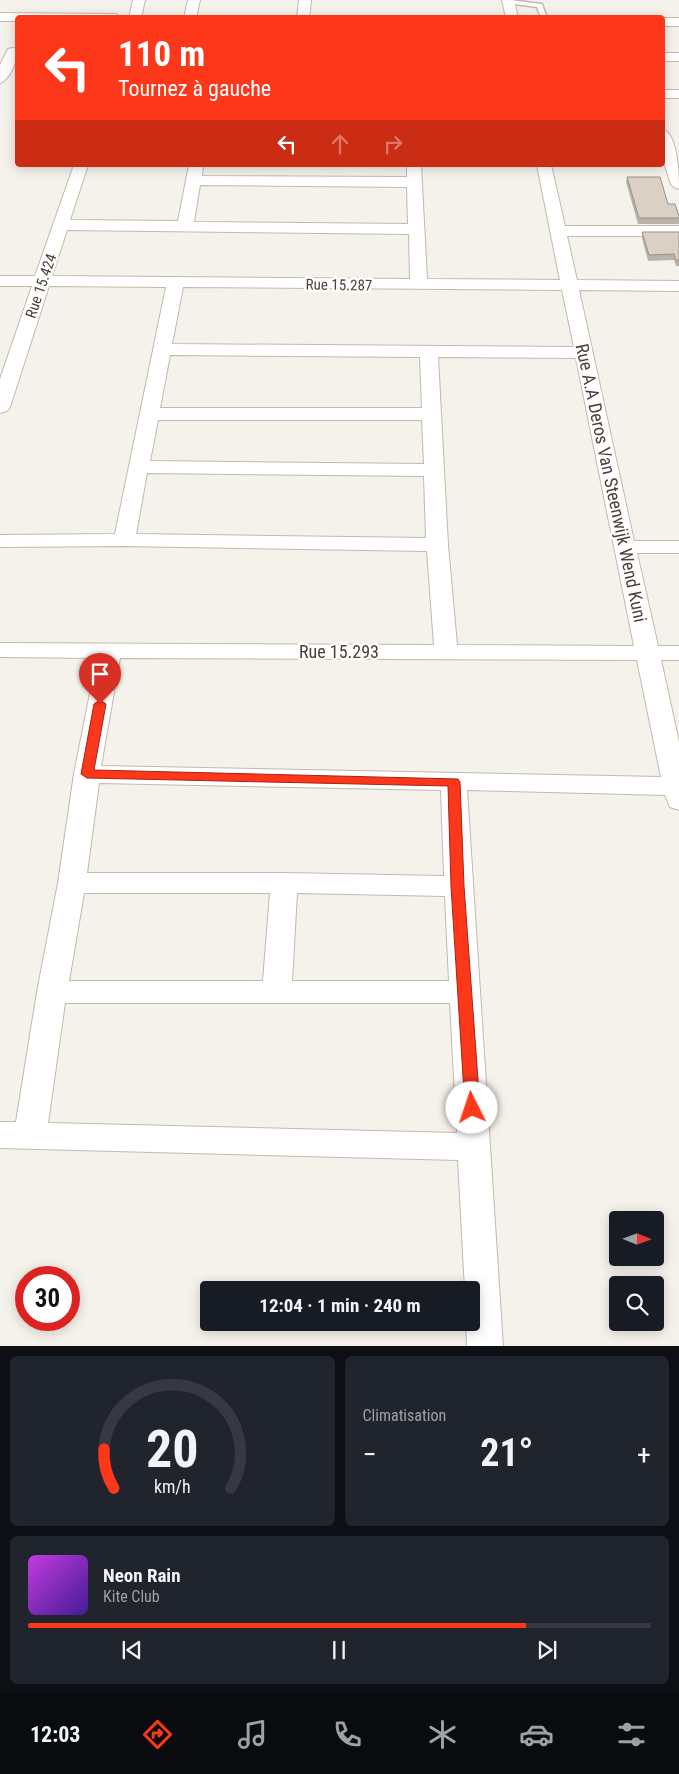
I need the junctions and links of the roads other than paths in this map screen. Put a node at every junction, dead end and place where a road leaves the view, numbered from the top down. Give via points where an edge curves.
1 (139, 0) edge
2 (194, 0) edge
3 (305, 0) edge
4 (509, 1) edge
5 (69, 13) edge
6 (34, 15) edge
7 (88, 15) edge
8 (136, 15) edge
9 (191, 15) edge
10 (303, 15) edge
11 (511, 15) edge
12 (543, 15) edge
13 (15, 16) edge
14 (0, 17) edge
15 (665, 22) edge
16 (679, 22) edge
17 (10, 52) edge
18 (665, 57) edge
19 (679, 57) edge
20 (0, 78) edge
21 (665, 94) edge
22 (679, 94) edge
23 (665, 142) edge
24 (80, 167) edge
25 (414, 167) edge
26 (544, 167) edge
27 (194, 173) edge
28 (414, 182) junction
29 (679, 184) edge
30 (62, 224) junction
31 (184, 225) junction
32 (417, 229) junction
33 (558, 231) junction
34 (679, 231) edge
35 (0, 281) edge
36 (43, 281) junction
37 (175, 283) junction
38 (420, 285) junction
39 (569, 286) junction
40 (679, 286) edge
41 (0, 349) edge
42 (19, 349) junction
43 (161, 349) junction
44 (429, 352) junction
45 (584, 353) junction
46 (0, 407) edge
47 (149, 414) junction
48 (432, 414) junction
49 (140, 467) junction
50 (435, 470) junction
51 (124, 540) junction
52 (0, 541) edge
53 (437, 545) junction
54 (624, 547) junction
55 (679, 547) edge
56 (0, 650) edge
57 (110, 651) junction
58 (446, 653) junction
59 (647, 654) junction
60 (679, 654) edge
61 (87, 774) junction
62 (454, 782) junction
63 (677, 793) edge
64 (284, 883) junction
65 (72, 884) junction
66 (458, 886) junction
67 (52, 992) junction
68 (277, 992) junction
69 (464, 992) junction
70 (15, 1135) edge
71 (475, 1147) junction
72 (485, 1346) edge

1 - 8 street
2 - 9 street
3 - 10 street
4 - 11 street
4 - 12 lane via 540,5
5 - 6 street
5 - 7 street
13 - 14 street
15 - 16 street
17 - 20 street
18 - 19 street
21 - 22 street
23 - 29 street
24 - 30 street, Rue 15.424
25 - 28 street
26 - 33 street, Rue A.A Deros Van Steenwijk Wend Kuni
27 - 28 street
27 - 31 street
28 - 32 street
30 - 31 street
30 - 36 street, Rue 15.424
31 - 32 street
32 - 38 street
33 - 34 street
33 - 39 street, Rue A.A Deros Van Steenwijk Wend Kuni
35 - 36 street, Rue 15.287
36 - 37 street, Rue 15.287
36 - 42 street, Rue 15.424
37 - 38 street, Rue 15.287
37 - 43 street
38 - 39 street, Rue 15.287
39 - 40 street, Rue 15.287
39 - 45 street, Rue A.A Deros Van Steenwijk Wend Kuni
41 - 42 street
42 - 46 street, Rue 15.424
43 - 44 street
43 - 47 street
44 - 45 street
44 - 48 street
45 - 54 street, Rue A.A Deros Van Steenwijk Wend Kuni
47 - 48 street
47 - 49 street
48 - 50 street
49 - 50 street
49 - 51 street
50 - 53 street
51 - 52 street
51 - 53 street
53 - 58 street
54 - 55 street
54 - 59 street, Rue A.A Deros Van Steenwijk Wend Kuni
56 - 57 street, Rue 15.293
57 - 58 street, Rue 15.293
57 - 61 street
58 - 59 street, Rue 15.293
59 - 60 street, Rue 15.293
59 - 63 street, Rue A.A Deros Van Steenwijk Wend Kuni
61 - 62 street
61 - 65 street
62 - 63 street
62 - 66 street
64 - 65 street
64 - 66 street
64 - 68 street
65 - 67 street
66 - 69 street
67 - 68 street
67 - 70 street
68 - 69 street
69 - 71 street
70 - 71 street
71 - 72 street

